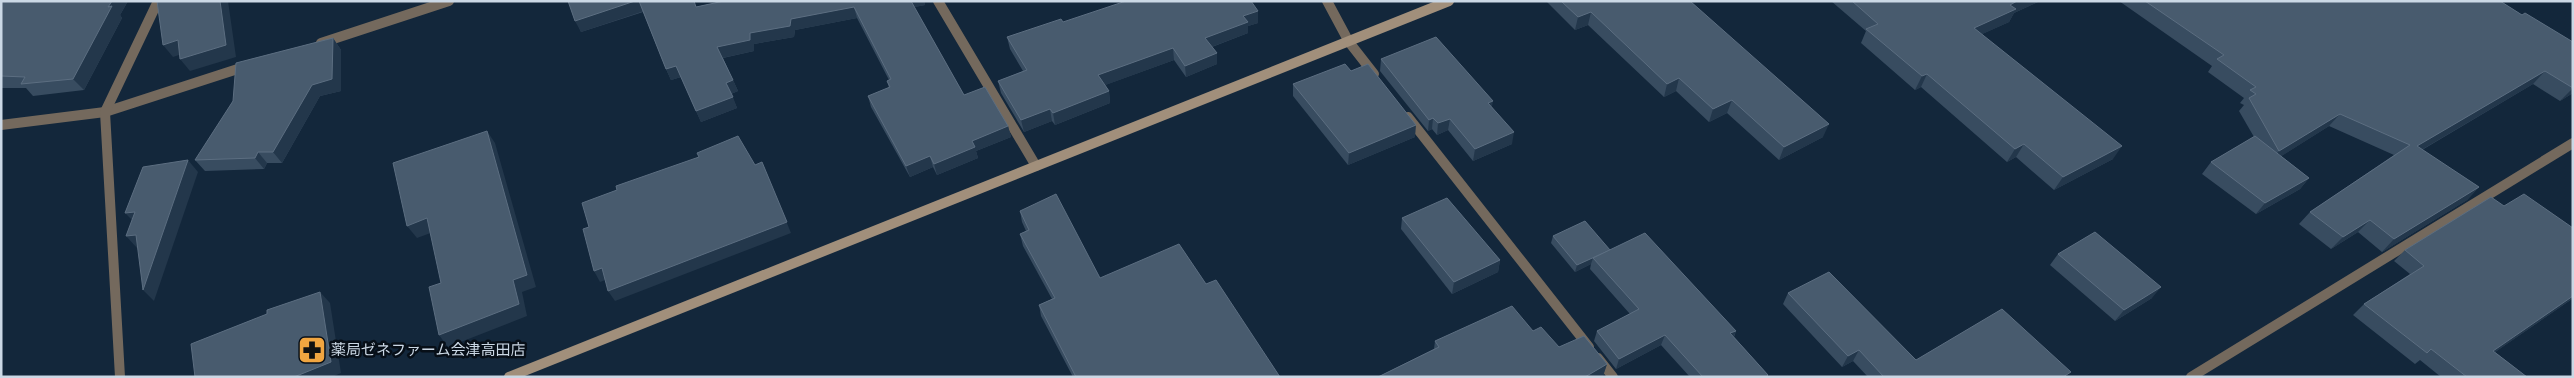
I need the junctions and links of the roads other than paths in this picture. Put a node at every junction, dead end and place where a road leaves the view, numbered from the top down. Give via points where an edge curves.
1 (158, 1) edge
2 (449, 1) edge
3 (938, 1) edge
4 (1327, 1) edge
5 (1449, 1) edge
6 (1349, 42) junction
7 (310, 46) edge
8 (254, 64) edge
9 (1379, 81) edge
10 (105, 112) junction
11 (1404, 112) edge
12 (1, 125) edge
13 (2573, 143) edge
14 (1036, 166) junction
15 (120, 377) edge
16 (509, 377) edge
17 (1613, 377) edge
18 (2191, 377) edge

1 - 10 street
2 - 7 street
3 - 14 street
4 - 6 street
5 - 6 street
6 - 9 street
6 - 14 street
8 - 10 street
10 - 12 street
10 - 15 street
11 - 17 street
13 - 18 street
14 - 16 street

